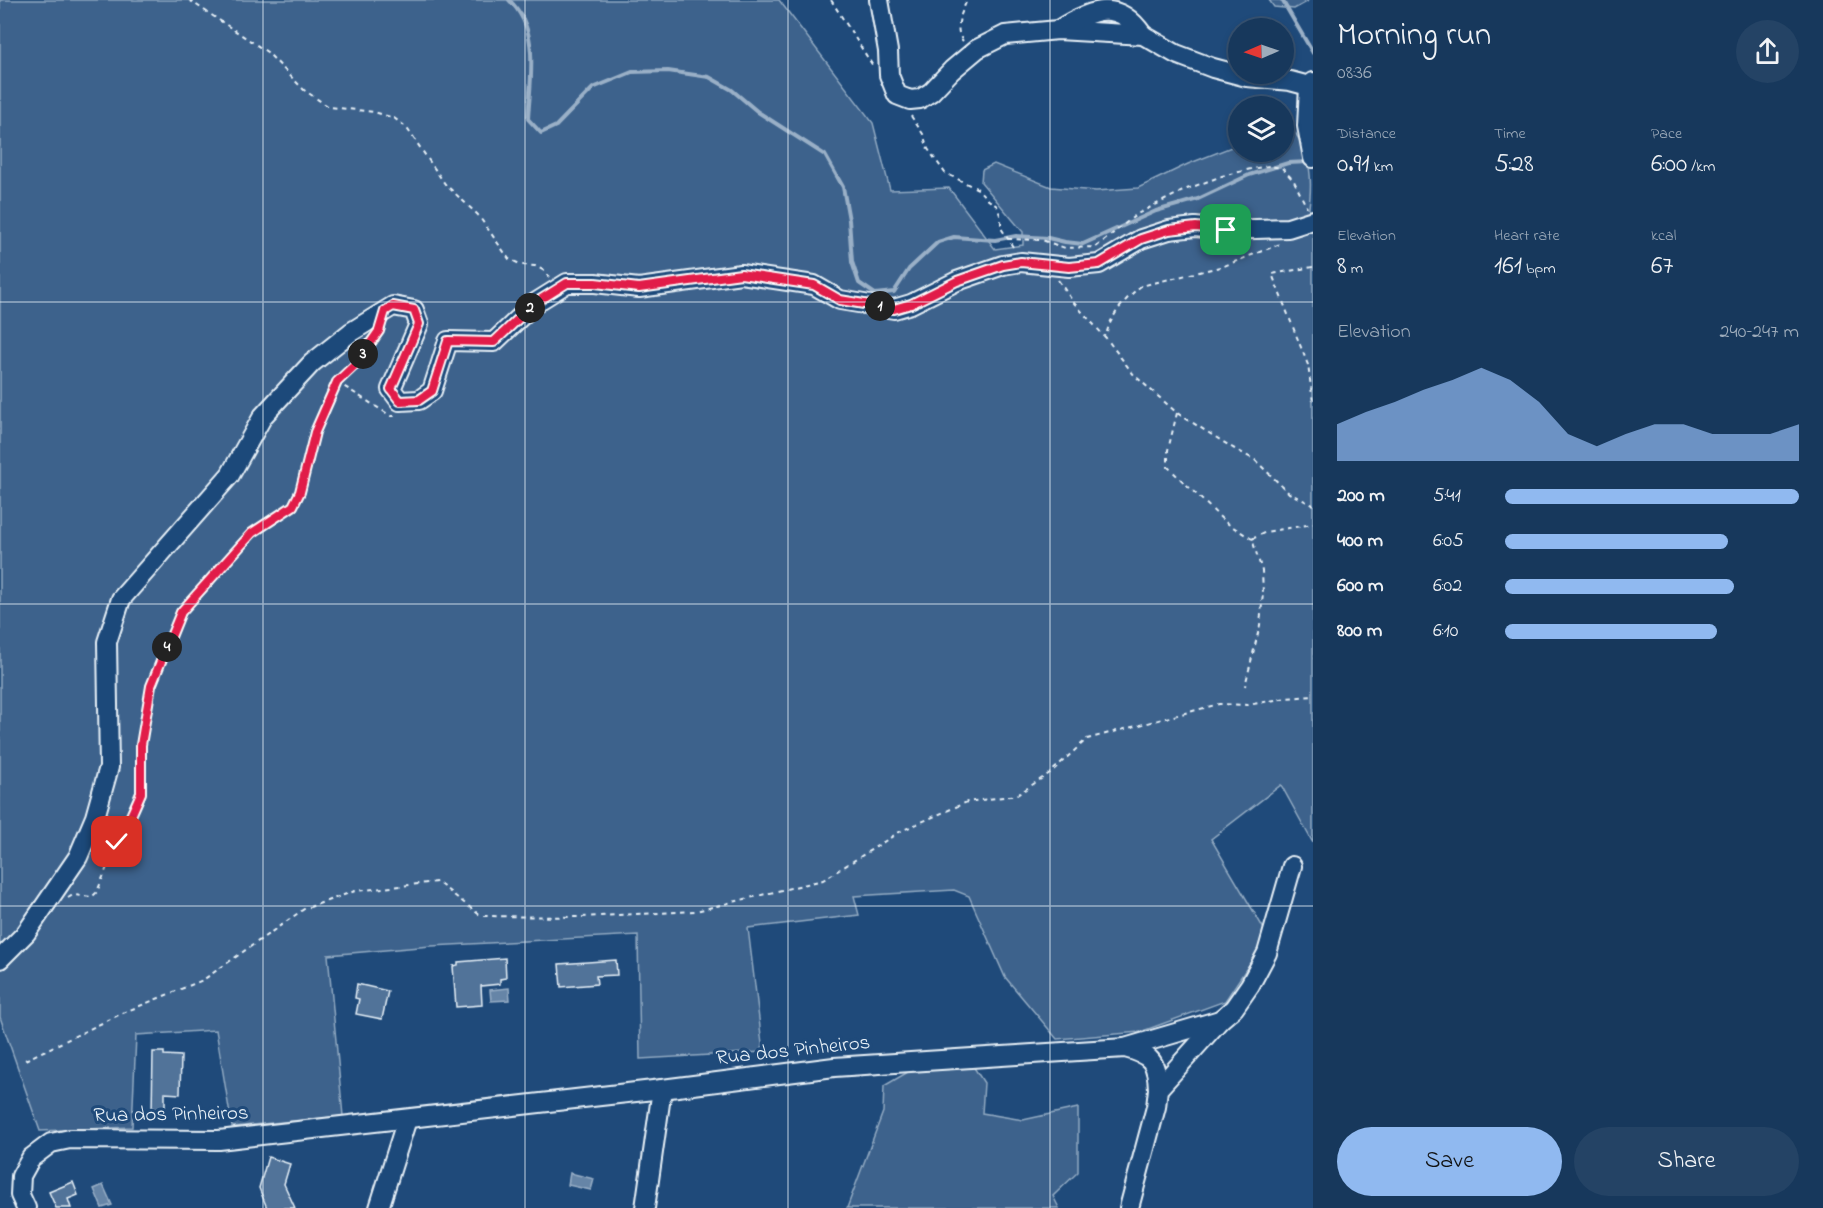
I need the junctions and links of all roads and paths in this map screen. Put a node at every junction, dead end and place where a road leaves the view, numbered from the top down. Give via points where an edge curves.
1 (189, 0) edge
2 (879, 0) edge
3 (967, 0) edge
4 (1058, 30) junction
5 (1143, 35) junction
6 (973, 52) junction
7 (1311, 84) edge
8 (1313, 158) edge
9 (978, 189) dead end
10 (1311, 215) edge
11 (1008, 239) junction
12 (1288, 241) dead end
13 (1021, 262) junction
14 (1047, 266) junction
15 (1313, 267) edge
16 (559, 288) junction
17 (385, 311) junction
18 (1107, 332) dead end
19 (1313, 402) edge
20 (1177, 413) junction
21 (1313, 506) edge
22 (1313, 524) edge
23 (1252, 539) junction
24 (1245, 686) dead end
25 (1313, 696) edge
26 (1292, 866) dead end
27 (63, 904) dead end
28 (0, 959) edge
29 (1220, 1020) junction
30 (1125, 1048) junction
31 (25, 1060) dead end
32 (662, 1089) junction
33 (1158, 1089) junction
34 (407, 1119) junction
35 (26, 1208) edge
36 (379, 1208) edge
37 (645, 1208) edge
38 (1129, 1208) edge

1 - 16 path via 267,52 293,80 329,107 374,112 394,118 406,127 445,184 478,214 509,259 543,270
2 - 6 street via 889,75 897,94 903,98 920,99 931,92
3 - 6 path via 958,22 960,37
4 - 5 street
4 - 5 street via 1103,3 1114,3 1128,10
4 - 6 street via 1005,35
5 - 7 street via 1176,54 1213,68 1247,77
7 - 8 street via 1307,126
9 - 11 path via 997,206 1001,228
10 - 11 path via 1294,181 1282,168 1269,166 1222,176 1187,189 1137,214 1096,247 1065,248 1042,240
10 - 14 street via 1288,228 1169,230 1141,239 1099,264
11 - 13 path
12 - 18 path via 1224,266 1141,286 1114,315
13 - 14 street
13 - 16 street via 980,272 894,309 840,300 814,285 741,274 639,288 586,283 567,283
14 - 20 path via 1134,375
15 - 19 path via 1272,274 1308,365
16 - 17 street via 535,303 494,342 448,341 432,391 419,400 400,401 391,389 419,324 414,310 393,306
17 - 27 path via 379,331 356,364 337,382 315,432 293,506 252,533 181,612 151,686 141,745 141,793 97,891 92,897 73,896
17 - 28 street via 312,363 270,408 230,475 122,599 107,642 109,767 95,817 78,857 26,933
20 - 21 path via 1255,460 1289,493
20 - 23 path via 1168,468 1225,522
22 - 23 path via 1266,532
23 - 24 path via 1262,571 1263,593 1260,625
25 - 31 path via 1248,705 1219,704 1087,739 1050,773 1017,795 967,802 912,826 823,880 696,911 580,917 481,916 437,882 354,891 304,909 203,980 124,1012
26 - 29 street via 1267,953 1234,1008
29 - 30 street
29 - 33 street
30 - 32 street, Rua dos Pinheiros via 834,1067
30 - 33 street, Rua dos Pinheiros via 1143,1053 1152,1061
32 - 34 street, Rua dos Pinheiros
32 - 37 street
33 - 38 street
34 - 35 street, Rua dos Pinheiros via 219,1140 70,1139 51,1143 31,1158 21,1176 20,1195
34 - 36 street

